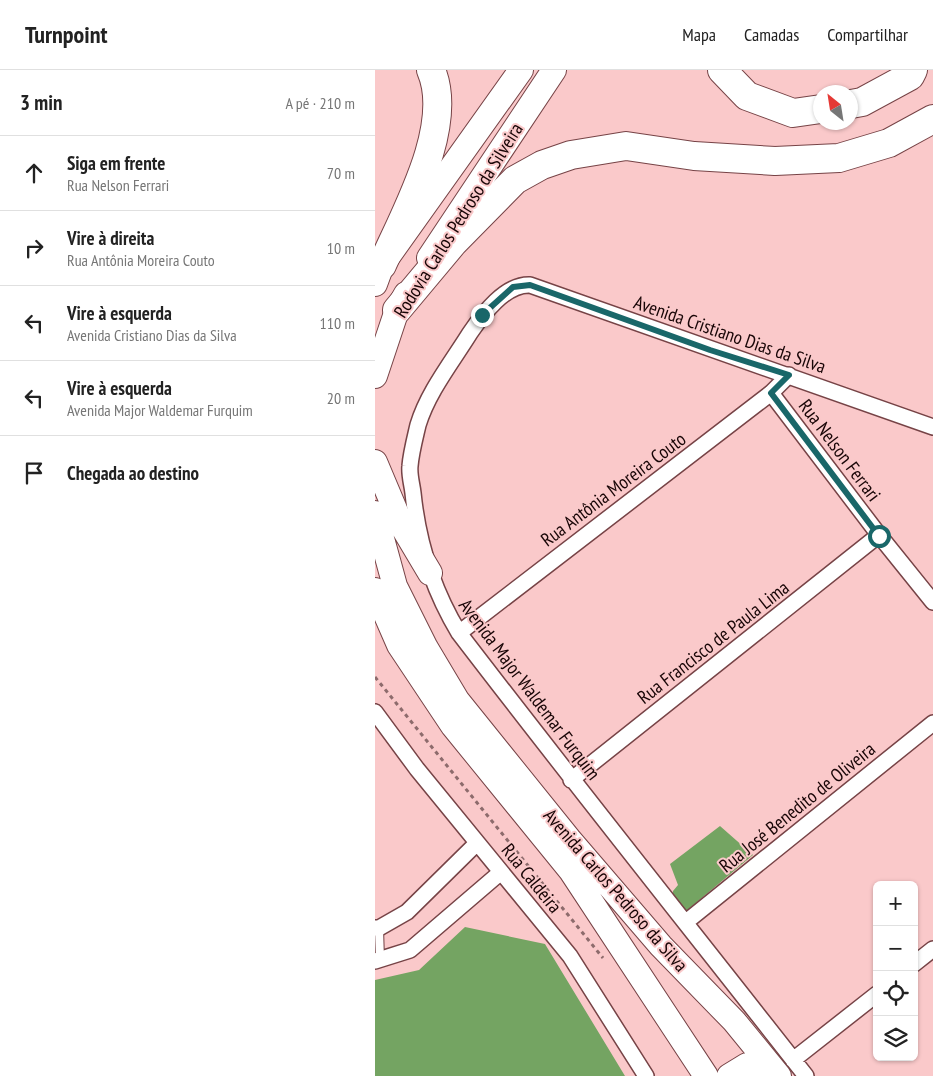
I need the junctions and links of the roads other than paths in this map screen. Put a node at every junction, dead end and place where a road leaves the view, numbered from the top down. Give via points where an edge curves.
1 (431, 70) edge
2 (521, 70) edge
3 (554, 70) edge
4 (722, 70) edge
5 (913, 70) edge
6 (858, 103) edge
7 (813, 110) edge
8 (933, 119) edge
9 (378, 274) edge
10 (513, 287) joint
11 (397, 310) junction
12 (789, 375) junction
13 (375, 376) edge
14 (771, 393) junction
15 (933, 427) edge
16 (375, 462) edge
17 (375, 513) edge
18 (879, 536) junction
19 (430, 574) junction
20 (375, 590) edge
21 (933, 602) edge
22 (459, 632) junction
23 (375, 712) edge
24 (933, 723) edge
25 (571, 780) junction
26 (477, 842) junction
27 (501, 872) junction
28 (686, 922) junction
29 (377, 928) edge
30 (933, 949) edge
31 (378, 961) edge
32 (918, 961) edge
33 (873, 997) edge
34 (782, 1071) edge
35 (647, 1076) edge
36 (706, 1076) edge
37 (729, 1076) edge
38 (806, 1076) edge

1 - 9 highway via 435,78 438,123 418,185
2 - 9 main road, Rodovia Carlos Pedroso da Silveira
3 - 11 main road, Rodovia Carlos Pedroso da Silveira
4 - 7 highway via 747,96 793,114
5 - 6 highway via 909,76
8 - 11 highway via 889,144 839,158 766,161 695,156 626,146 571,155 542,165 515,180 453,243
10 - 12 street, Avenida Cristiano Dias da Silva via 530,285
10 - 19 street, Avenida Major Waldemar Furquim via 482,315 438,382 419,424 410,467 416,520
11 - 13 main road, Rodovia Carlos Pedroso da Silveira
12 - 14 street, Rua Antônia Moreira Couto
12 - 15 street, Avenida Cristiano Dias da Silva
14 - 18 street, Rua Nelson Ferrari
14 - 22 street, Rua Antônia Moreira Couto
16 - 19 main road via 402,526
17 - 34 main road, Avenida Carlos Pedroso da Silva via 395,586 425,648 457,700 569,839 661,946
18 - 21 street, Rua Nelson Ferrari
18 - 25 street, Rua Francisco de Paula Lima
19 - 22 street, Avenida Major Waldemar Furquim
20 - 36 main road, Avenida Carlos Pedroso da Silva via 399,645 453,726 571,871
22 - 25 street, Avenida Major Waldemar Furquim
23 - 26 street, Rua Caldeira
24 - 28 street, Rua José Benedito de Oliveira
25 - 28 street, Avenida Major Waldemar Furquim
26 - 27 street, Rua Caldeira
26 - 29 street via 407,912
27 - 31 street via 411,950
27 - 35 street, Rua Caldeira via 570,956
28 - 34 street, Avenida Major Waldemar Furquim
29 - 31 lane
30 - 32 street
33 - 34 street
34 - 37 main road via 747,1065
34 - 38 street, Avenida Major Waldemar Furquim

